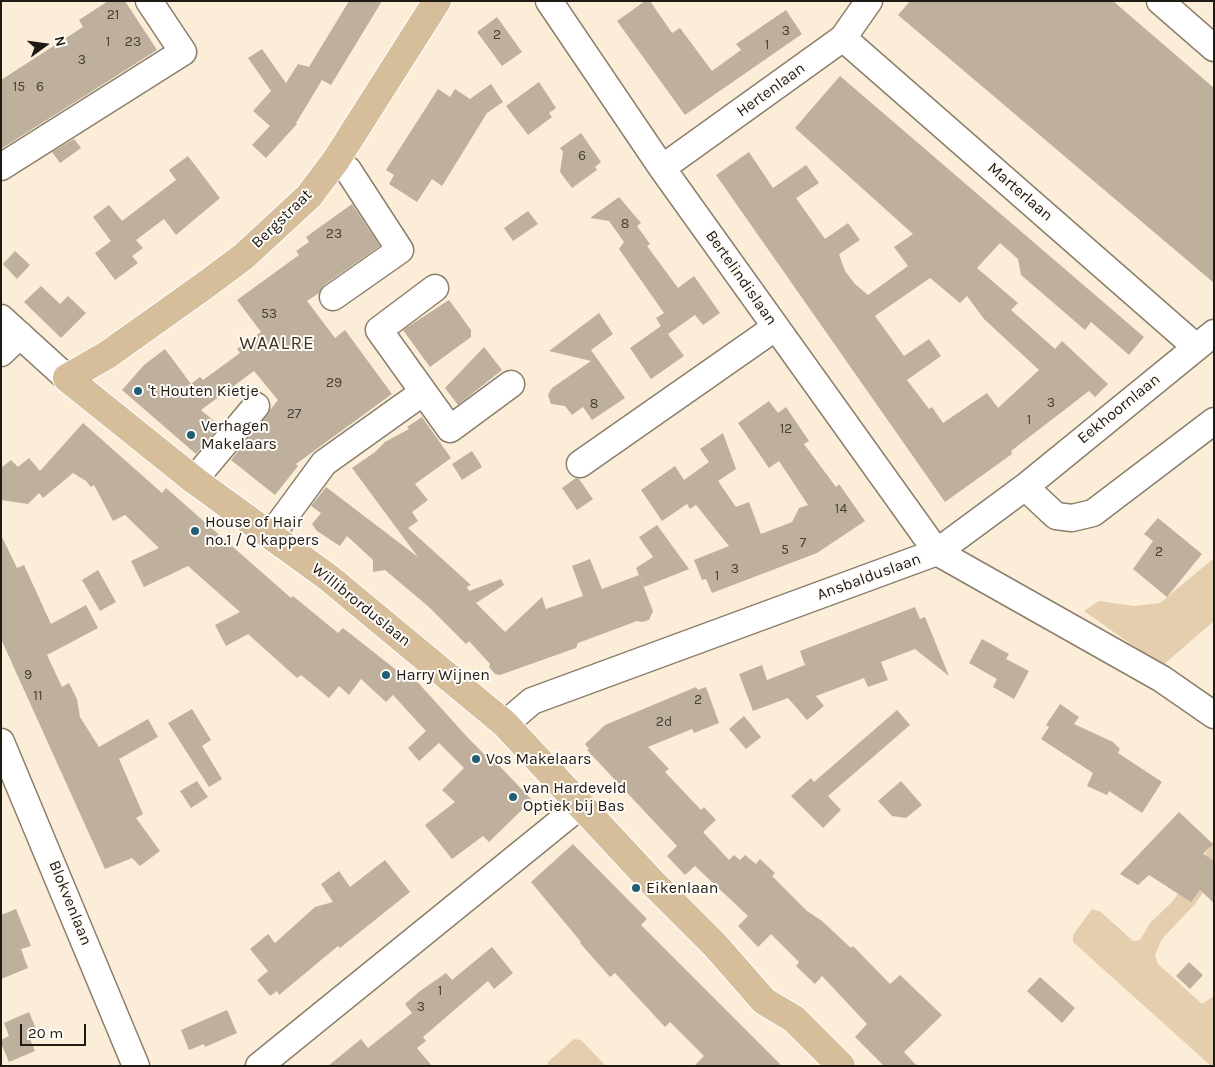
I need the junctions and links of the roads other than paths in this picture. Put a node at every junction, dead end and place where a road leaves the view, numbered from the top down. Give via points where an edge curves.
1 (149, 1) edge
2 (437, 1) edge
3 (549, 1) edge
4 (868, 1) edge
5 (1160, 1) edge
6 (843, 38) junction
7 (1214, 48) edge
8 (336, 160) junction
9 (1, 168) edge
10 (662, 168) junction
11 (435, 288) dead end
12 (333, 297) dead end
13 (10, 326) edge
14 (776, 328) junction
15 (1205, 340) edge
16 (1, 353) edge
17 (67, 378) junction
18 (511, 384) dead end
19 (422, 393) junction
20 (256, 406) dead end
21 (1214, 421) edge
22 (580, 464) dead end
23 (194, 480) junction
24 (1025, 486) junction
25 (271, 534) junction
26 (938, 552) junction
27 (1214, 715) edge
28 (505, 724) junction
29 (1, 742) edge
30 (581, 805) junction
31 (136, 1066) edge
32 (259, 1066) edge
33 (841, 1066) edge

1 - 9 street via 183,52
2 - 8 main road, Bergstraat
3 - 10 street, Bertelindislaan
4 - 6 street, Hertenlaan
5 - 7 street
6 - 10 street, Hertenlaan
6 - 15 street, Marterlaan
8 - 12 street via 348,170 400,250
8 - 17 main road, Bergstraat via 309,196 242,257 107,354
10 - 14 street, Bertelindislaan
11 - 19 street via 379,330
13 - 16 street
13 - 17 street, Willibrorduslaan
14 - 22 street
14 - 26 street, Bertelindislaan
15 - 24 street, Eekhoornlaan
17 - 23 main road, Willibrorduslaan
18 - 19 street via 450,429
19 - 25 street via 324,463
20 - 23 street
21 - 24 street via 1093,512 1072,518 1056,516
23 - 25 main road, Willibrorduslaan
24 - 26 street, Eekhoornlaan
25 - 28 main road, Willibrorduslaan
26 - 27 street, Ansbalduslaan via 1162,679
26 - 28 street, Ansbalduslaan via 532,701
28 - 30 main road, Willibrorduslaan
29 - 31 street, Blokvenlaan
30 - 32 street
30 - 33 main road, Willibrorduslaan via 764,1001 794,1019

